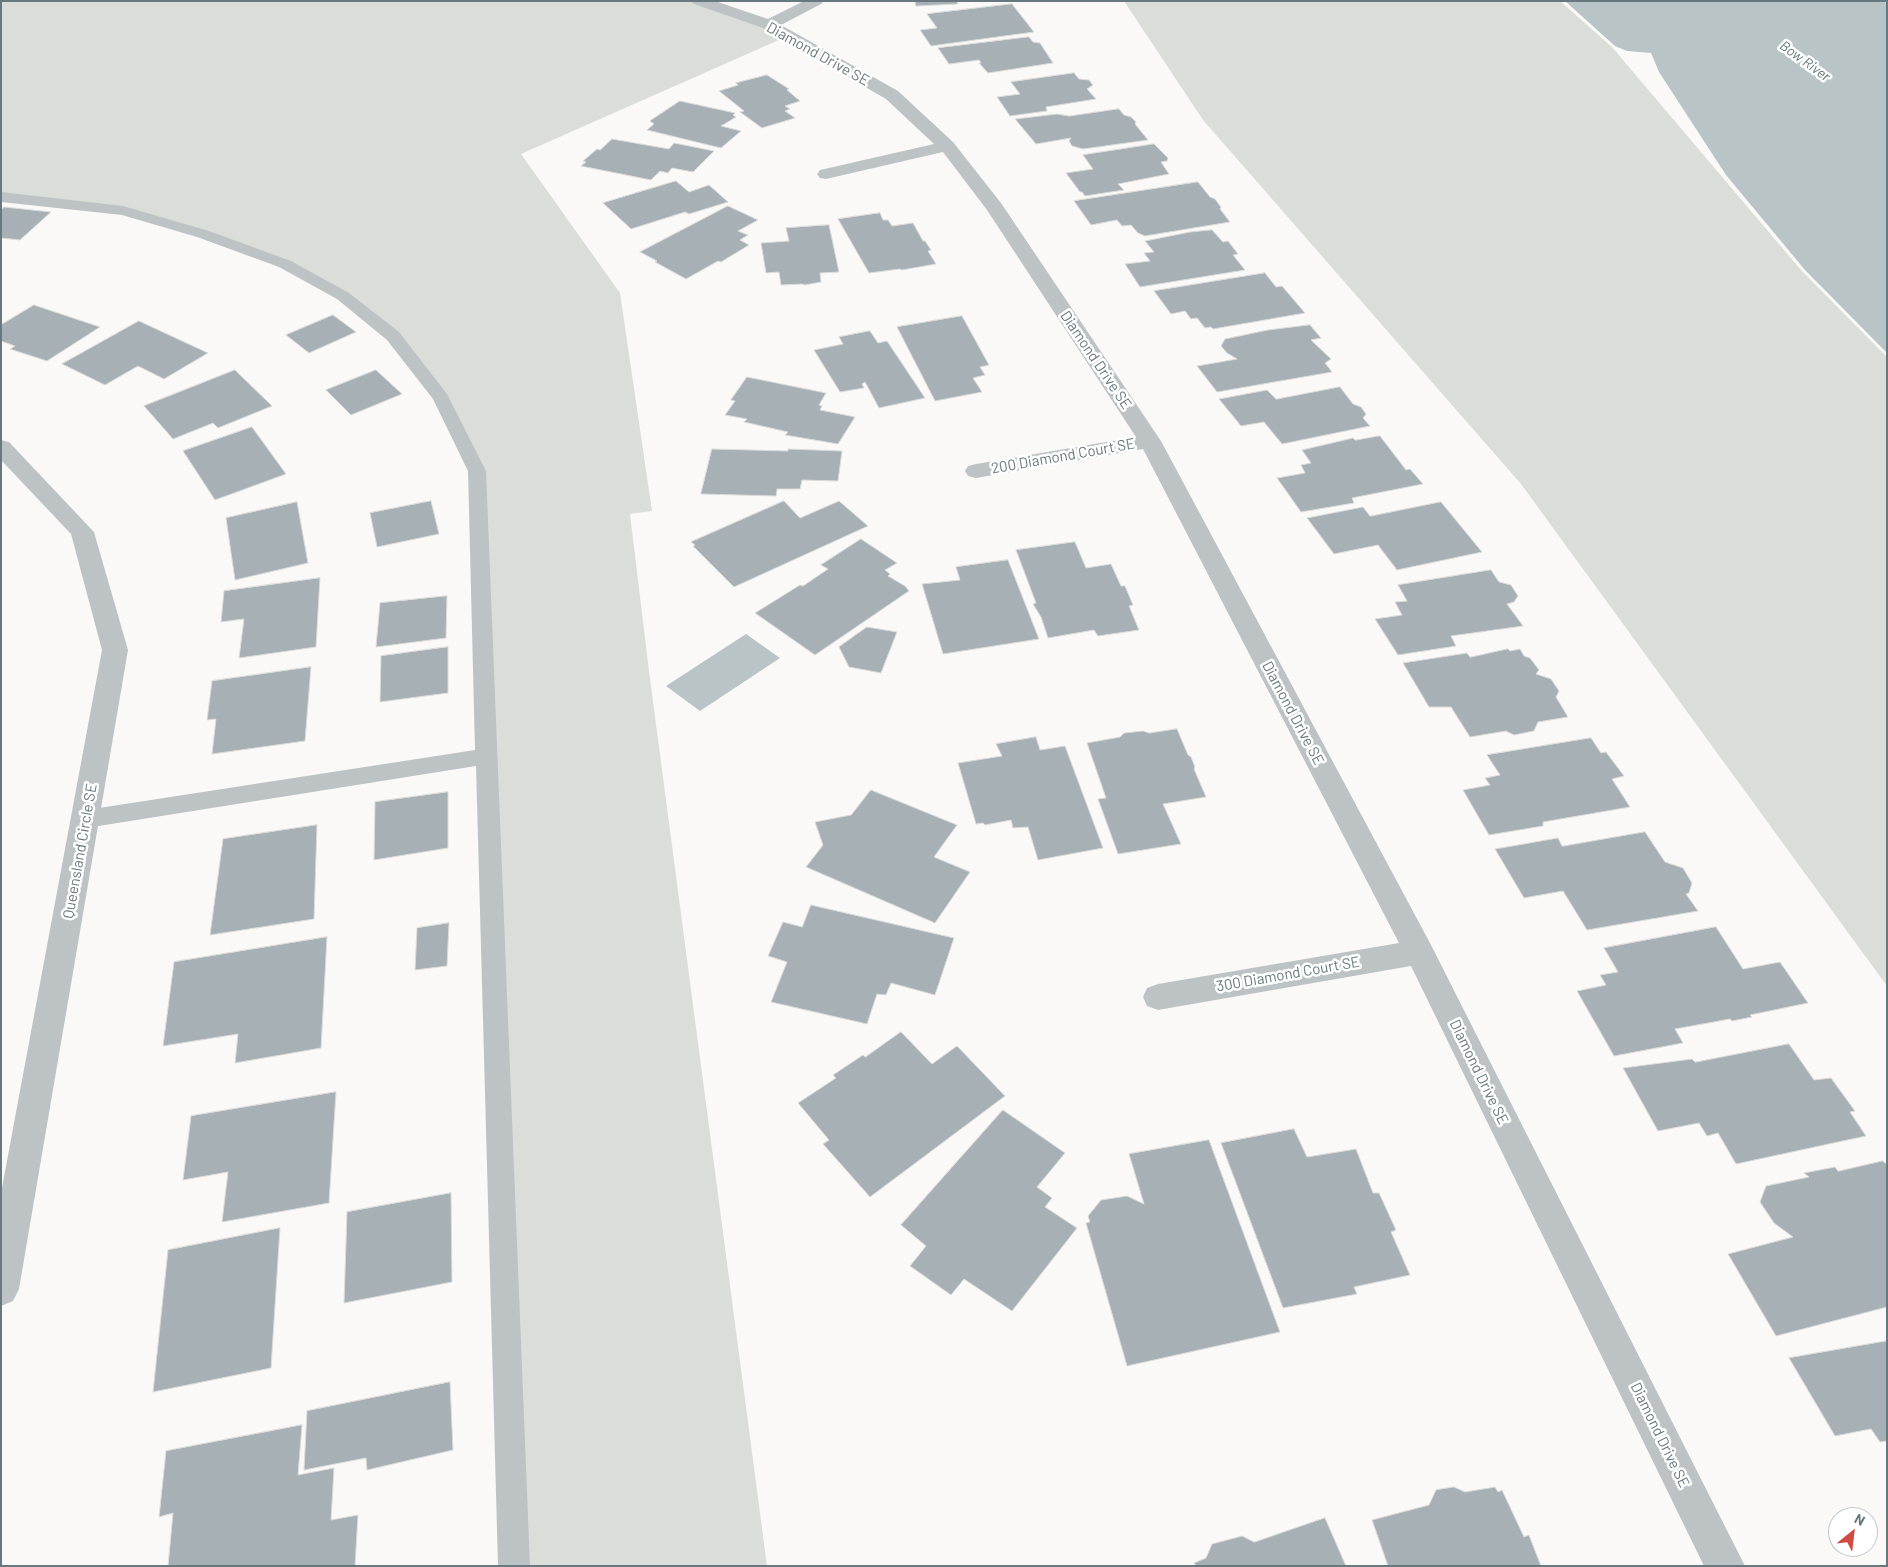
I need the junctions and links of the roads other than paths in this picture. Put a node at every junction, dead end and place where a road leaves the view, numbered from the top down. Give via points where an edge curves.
1 (699, 1) edge
2 (816, 1) edge
3 (769, 25) junction
4 (947, 146) junction
5 (826, 174) dead end
6 (1, 197) edge
7 (1150, 442) junction
8 (1, 447) edge
9 (976, 471) dead end
10 (487, 756) junction
11 (86, 819) junction
12 (1419, 952) junction
13 (1158, 997) dead end
14 (1, 1289) edge
15 (514, 1566) edge
16 (1725, 1566) edge

1 - 3 street, Diamond Drive SE
2 - 3 street
3 - 4 street, Diamond Drive SE via 892,94
4 - 5 street
4 - 7 street, Diamond Drive SE via 994,207
6 - 10 lane via 123,212 212,237 285,264 343,296 393,336 441,398 477,471
7 - 9 street, 200 Diamond Court SE
7 - 12 street, Diamond Drive SE
8 - 11 street, Queensland Circle SE via 82,532 115,650
10 - 11 lane
10 - 15 lane
11 - 14 street, Queensland Circle SE
12 - 13 street, 300 Diamond Court SE
12 - 16 street, Diamond Drive SE

